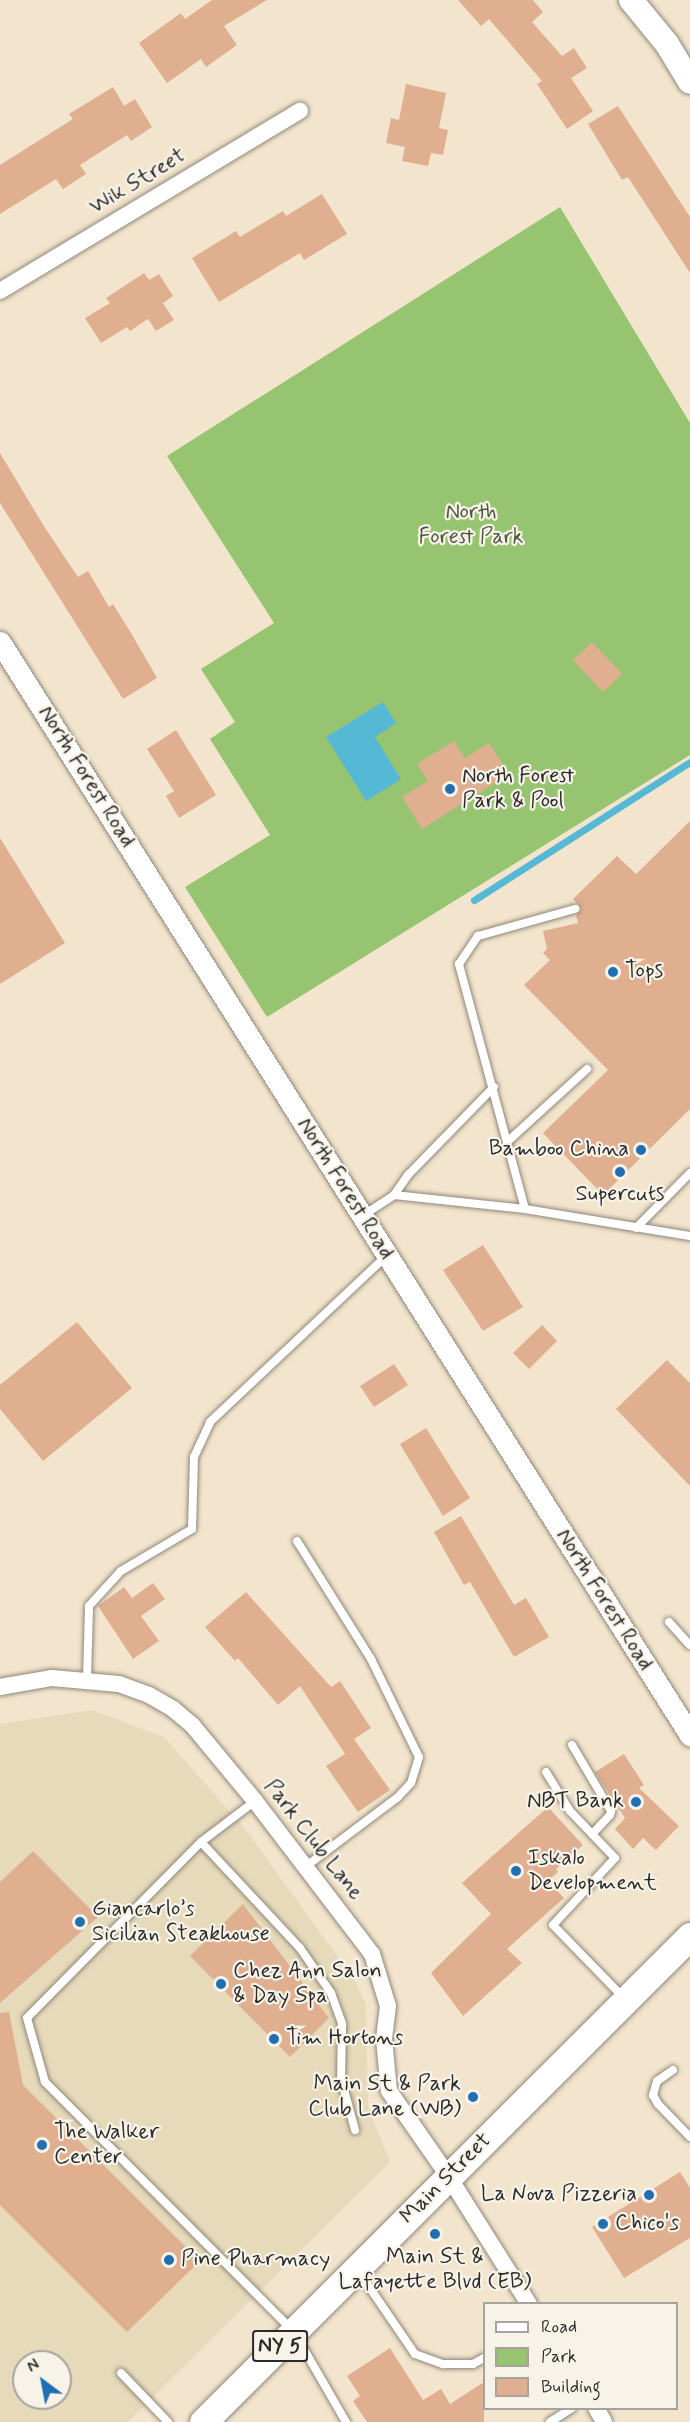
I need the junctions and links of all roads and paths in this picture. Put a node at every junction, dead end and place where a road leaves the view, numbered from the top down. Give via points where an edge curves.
1 (631, 0) edge
2 (690, 82) edge
3 (300, 111) dead end
4 (0, 291) edge
5 (0, 642) edge
6 (575, 909) dead end
7 (587, 1069) dead end
8 (494, 1087) junction
9 (508, 1141) junction
10 (690, 1173) edge
11 (394, 1195) junction
12 (525, 1209) junction
13 (362, 1216) junction
14 (636, 1228) junction
15 (690, 1236) edge
16 (387, 1255) junction
17 (297, 1541) dead end
18 (669, 1623) dead end
19 (690, 1645) edge
20 (87, 1679) junction
21 (0, 1687) edge
22 (690, 1735) edge
23 (572, 1745) dead end
24 (546, 1772) dead end
25 (255, 1801) junction
26 (592, 1834) junction
27 (201, 1842) junction
28 (305, 1867) junction
29 (690, 1936) edge
30 (626, 2000) junction
31 (673, 2070) dead end
32 (355, 2130) dead end
33 (690, 2137) edge
34 (448, 2177) junction
35 (357, 2269) junction
36 (528, 2302) edge
37 (294, 2332) junction
38 (483, 2359) edge
39 (121, 2373) dead end
40 (570, 2410) edge
41 (168, 2422) edge
42 (203, 2422) edge
43 (346, 2422) edge
44 (550, 2422) edge

1 - 2 main road via 667,44
3 - 4 street, Wik Street
5 - 13 street, North Forest Road
6 - 8 lane via 478,936 459,964
7 - 9 lane
8 - 9 lane
8 - 11 lane via 408,1175
9 - 12 lane
10 - 14 lane
11 - 12 lane
11 - 13 lane
12 - 14 lane
13 - 16 street, North Forest Road
14 - 15 lane
16 - 20 lane via 210,1422 194,1457 192,1529 121,1571 89,1606
16 - 22 street, North Forest Road
17 - 28 lane via 371,1659 419,1757 411,1783 398,1797
18 - 19 lane
20 - 21 street, Park Club Lane via 52,1678
20 - 25 street, Park Club Lane via 119,1684 173,1709 193,1726
23 - 26 lane via 611,1811
24 - 26 lane via 570,1811
25 - 27 lane
25 - 28 street, Park Club Lane
26 - 30 lane via 615,1858 553,1925
27 - 32 lane via 300,1948 331,1993 342,2024 341,2079
27 - 37 lane via 27,2018 45,2082
28 - 34 street, Park Club Lane via 372,1954 388,2006 384,2039 389,2091
29 - 30 main road, Main Street / NY 5
30 - 34 main road, Main Street / NY 5
31 - 33 lane via 657,2081 653,2095
34 - 35 main road, Main Street / NY 5
34 - 36 street, Park Club Lane
35 - 37 main road, Main Street / NY 5
35 - 38 lane via 415,2354 443,2364 473,2364
37 - 42 main road, Main Street / NY 5
37 - 43 lane
39 - 41 lane
40 - 44 lane

